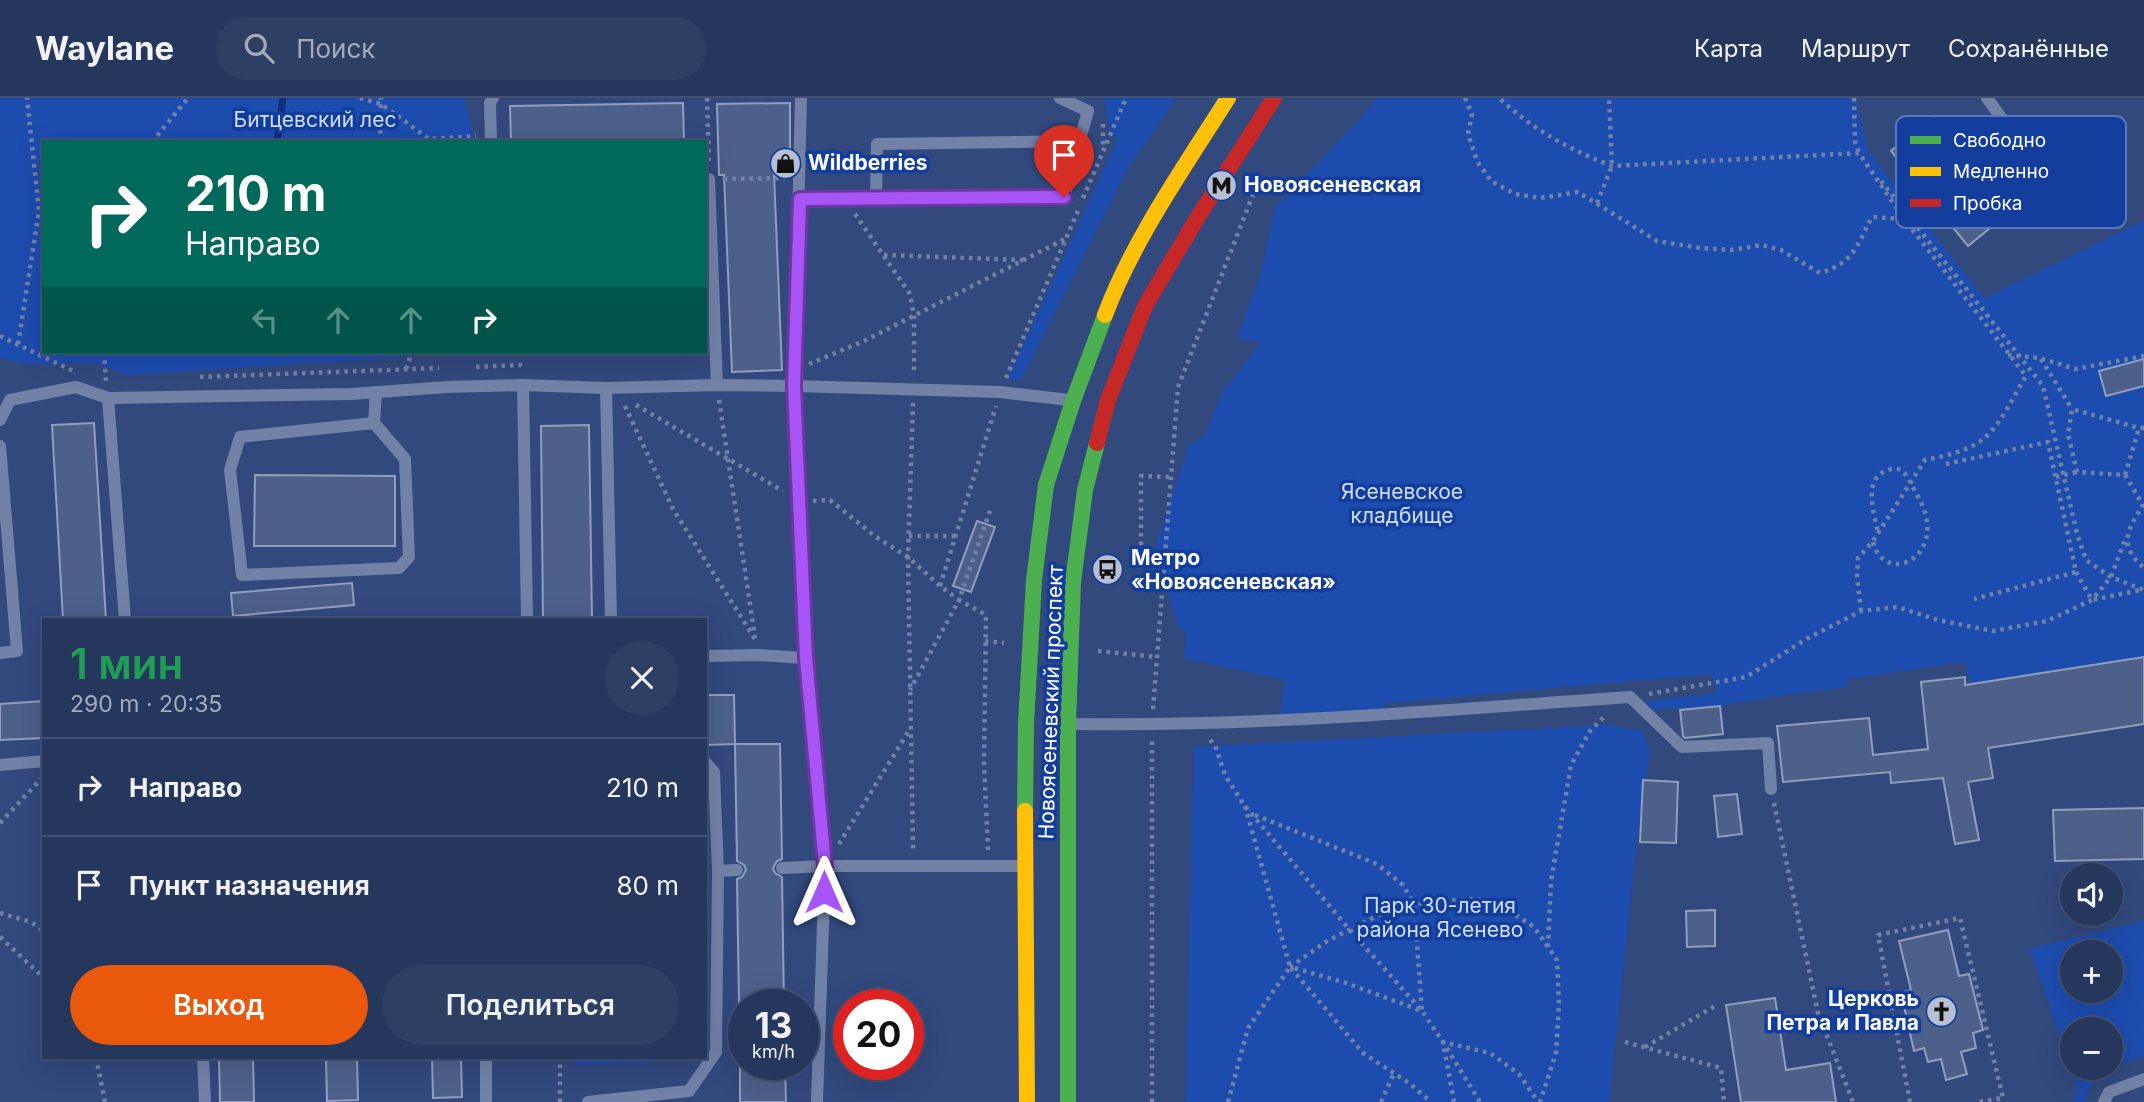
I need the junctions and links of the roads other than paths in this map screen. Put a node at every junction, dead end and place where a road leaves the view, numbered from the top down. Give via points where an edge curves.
1 (493, 98) edge
2 (801, 98) edge
3 (1060, 98) edge
4 (1228, 98) edge
5 (1274, 98) edge
6 (1987, 98) edge
7 (2000, 116) edge
8 (490, 138) edge
9 (1079, 141) junction
10 (707, 179) edge
11 (800, 199) junction
12 (876, 199) junction
13 (523, 385) junction
14 (717, 385) junction
15 (794, 386) junction
16 (606, 388) junction
17 (376, 392) junction
18 (108, 398) junction
19 (1073, 401) junction
20 (0, 420) edge
21 (374, 423) junction
22 (0, 446) edge
23 (125, 618) edge
24 (527, 618) edge
25 (611, 618) edge
26 (0, 653) edge
27 (707, 656) edge
28 (806, 658) junction
29 (1068, 724) junction
30 (42, 761) edge
31 (707, 764) edge
32 (0, 765) edge
33 (1771, 789) road end
34 (825, 866) junction
35 (1025, 866) junction
36 (782, 868) dead end
37 (737, 870) dead end
38 (718, 871) junction
39 (711, 938) edge
40 (204, 1059) edge
41 (486, 1059) edge
42 (2144, 1079) edge
43 (205, 1102) edge
44 (486, 1102) edge
45 (589, 1102) edge
46 (817, 1102) edge
47 (1027, 1102) edge
48 (1068, 1102) edge
49 (2105, 1102) edge

1 - 8 lane
2 - 11 lane
3 - 9 lane via 1088,111
4 - 19 street, Новоясеневский проспект via 1164,200 1114,292
5 - 29 street, Новоясеневский проспект via 1145,306 1108,400 1085,489 1073,582
6 - 7 lane
9 - 12 lane via 1064,197
9 - 12 lane via 877,144
10 - 14 lane
11 - 12 lane
11 - 15 lane
13 - 16 lane
13 - 17 lane
13 - 24 lane
14 - 15 lane
14 - 16 lane
15 - 19 lane via 1000,392
15 - 28 lane
16 - 25 lane
17 - 18 lane
17 - 21 lane
18 - 20 lane via 76,387 10,400
18 - 23 lane
19 - 35 street, Новоясеневский проспект via 1046,485 1034,580
21 - 21 lane via 240,437 229,470 242,575 399,568 409,557 405,460
22 - 26 lane via 17,651
27 - 28 lane
28 - 34 lane
29 - 33 lane via 1318,719 1630,697 1682,747 1768,743
29 - 48 street, Новоясеневский проспект
30 - 32 lane
31 - 38 lane via 714,772
34 - 35 lane
34 - 36 lane
34 - 46 lane
35 - 47 street, Новоясеневский проспект
37 - 38 lane
38 - 39 lane
39 - 45 lane via 716,1052 689,1091
40 - 43 lane
41 - 44 lane
42 - 49 lane via 2109,1092

